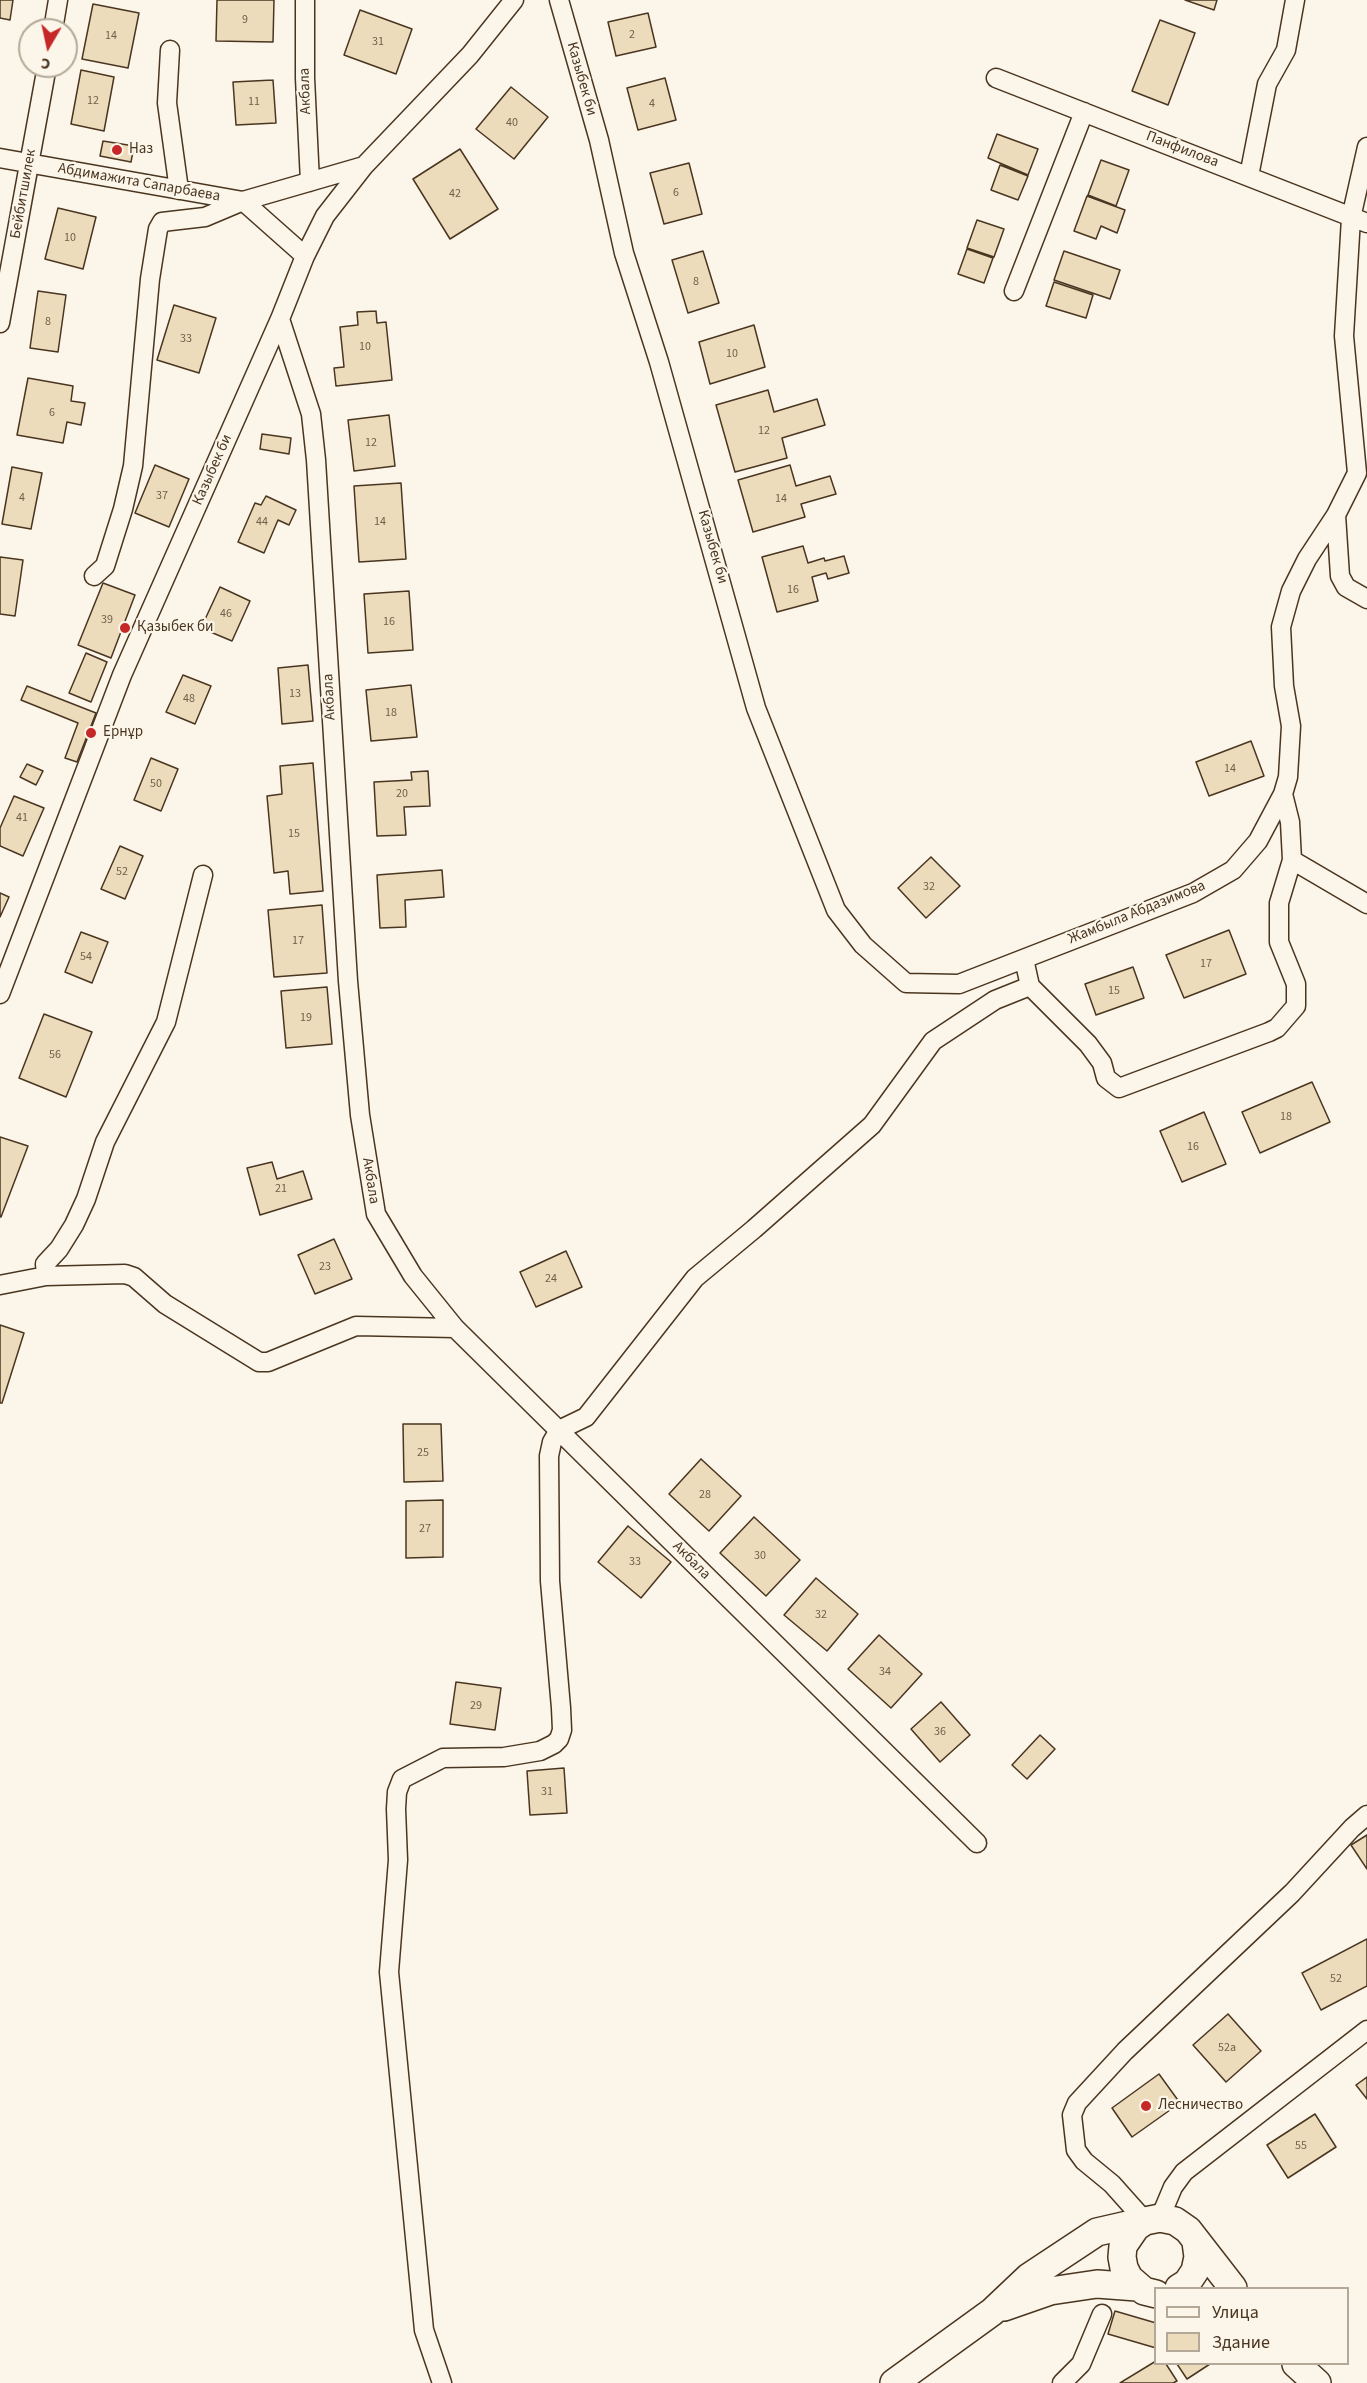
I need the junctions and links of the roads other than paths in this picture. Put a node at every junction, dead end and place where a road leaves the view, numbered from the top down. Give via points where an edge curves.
1 (58, 0) edge
2 (305, 0) edge
3 (514, 0) edge
4 (560, 0) edge
5 (1295, 0) edge
6 (55, 18) edge
7 (170, 50) dead end
8 (45, 78) edge
9 (996, 78) dead end
10 (1084, 112) junction
11 (1367, 147) edge
12 (0, 158) edge
13 (30, 163) junction
14 (364, 166) junction
15 (1249, 176) junction
16 (310, 182) junction
17 (179, 190) junction
18 (243, 201) junction
19 (1359, 220) edge
20 (305, 256) junction
21 (1014, 291) dead end
22 (280, 319) junction
23 (0, 323) edge
24 (1362, 474) edge
25 (1336, 515) junction
26 (94, 576) dead end
27 (1367, 599) edge
28 (1283, 794) junction
29 (1292, 860) junction
30 (202, 875) dead end
31 (1367, 904) edge
32 (1024, 958) junction
33 (987, 973) joint
34 (1030, 986) junction
35 (0, 993) edge
36 (46, 1276) junction
37 (0, 1285) edge
38 (455, 1328) junction
39 (559, 1430) junction
40 (1367, 1815) edge
41 (977, 1843) dead end
42 (1367, 2030) edge
43 (1153, 2219) junction
44 (1196, 2242) junction
45 (1182, 2287) edge
46 (1231, 2287) edge
47 (1146, 2290) edge
48 (992, 2312) junction
49 (1102, 2314) dead end
50 (1297, 2365) edge
51 (442, 2383) edge
52 (894, 2383) edge
53 (1062, 2383) edge
54 (1317, 2383) edge

1 - 6 street
2 - 16 street, Акбала
3 - 14 street, Казыбек би via 470,55
4 - 33 street, Казыбек би via 599,140 624,253 659,362 756,708 836,910 863,945 906,983 959,984
5 - 15 street via 1286,50 1267,84
7 - 17 street via 167,103
8 - 13 street, Бейбитшилек
9 - 10 street, Панфилова
10 - 15 street, Панфилова
10 - 21 street
11 - 19 street
12 - 13 street, Абдимажита Сапарбаева
13 - 17 street, Абдимажита Сапарбаева
13 - 23 street, Бейбитшилек
14 - 16 street
14 - 20 street, Казыбек би via 325,216
15 - 19 street, Панфилова
16 - 18 street
17 - 18 street, Абдимажита Сапарбаева
18 - 20 street
18 - 26 street via 205,217 162,222 158,229 133,466 105,566
19 - 24 street via 1344,336
20 - 22 street, Казыбек би
22 - 35 street, Казыбек би via 122,675
22 - 38 street, Акбала via 310,414 316,460 348,969 367,1165 376,1214 413,1276
24 - 25 street
25 - 27 street via 1340,576 1346,587
25 - 28 street via 1291,591 1281,627 1291,726
28 - 29 street via 1290,822
28 - 32 street, Жамбыла Абдазимова via 1258,841 1233,870 1193,893
29 - 31 street
29 - 34 street via 1279,903 1279,942 1296,984 1296,1006 1269,1032 1119,1088 1106,1078 1102,1063 1088,1044
30 - 36 street via 166,1022 105,1142 74,1225 45,1264
32 - 33 street, Жамбыла Абдазимова
32 - 34 street
34 - 39 street via 995,1000 933,1041 872,1125 695,1278 586,1417
36 - 37 street
36 - 38 street via 134,1277 165,1304 259,1362 268,1362 356,1326
38 - 39 street, Акбала
39 - 41 street, Акбала
39 - 51 street via 549,1456 550,1581 561,1708 559,1739 540,1751 513,1756 444,1758 402,1779 398,1792 398,1860 389,1972 424,2330
40 - 43 street via 1292,1893 1125,2051 1077,2103 1072,2115 1076,2151
42 - 43 street via 1197,2160 1184,2172
43 - 44 main road via 1175,2221
43 - 47 main road via 1136,2227 1123,2246 1124,2268
43 - 48 main road via 1097,2232 1029,2277
44 - 45 main road via 1195,2271
44 - 46 main road
47 - 48 main road via 1097,2284 1050,2290
48 - 52 main road
49 - 53 street via 1081,2364
50 - 54 main road

